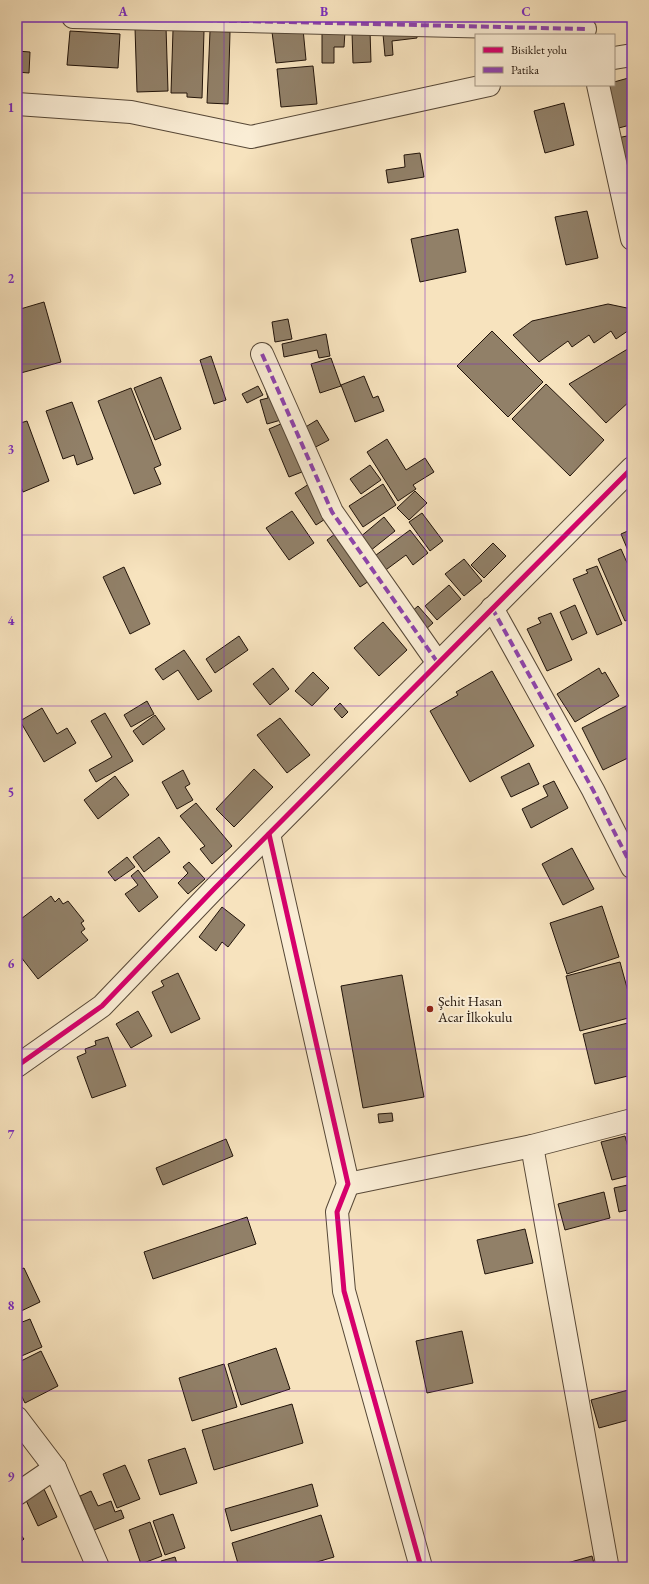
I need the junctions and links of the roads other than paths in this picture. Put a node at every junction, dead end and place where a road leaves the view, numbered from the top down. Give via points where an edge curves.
1 (73, 17) edge
2 (585, 27) edge
3 (632, 55) edge
4 (615, 58) edge
5 (484, 86) edge
6 (598, 86) edge
7 (17, 104) edge
8 (632, 239) edge
9 (262, 354) dead end
10 (632, 468) edge
11 (492, 608) junction
12 (438, 663) junction
13 (269, 834) junction
14 (632, 867) edge
15 (17, 1066) edge
16 (632, 1120) edge
17 (532, 1146) junction
18 (348, 1184) junction
19 (17, 1418) edge
20 (55, 1468) junction
21 (17, 1494) edge
22 (607, 1564) dead end
23 (98, 1567) edge
24 (421, 1567) edge

1 - 2 street
3 - 4 street
5 - 7 street via 251,137 131,112
6 - 8 street
9 - 12 street via 332,512
10 - 11 street
11 - 12 street
11 - 14 street via 593,790
12 - 13 street
13 - 15 street via 102,1006
13 - 18 street
16 - 17 street
17 - 18 street
17 - 22 street
18 - 24 street via 337,1212 344,1291
19 - 20 street
20 - 21 street
20 - 23 street

